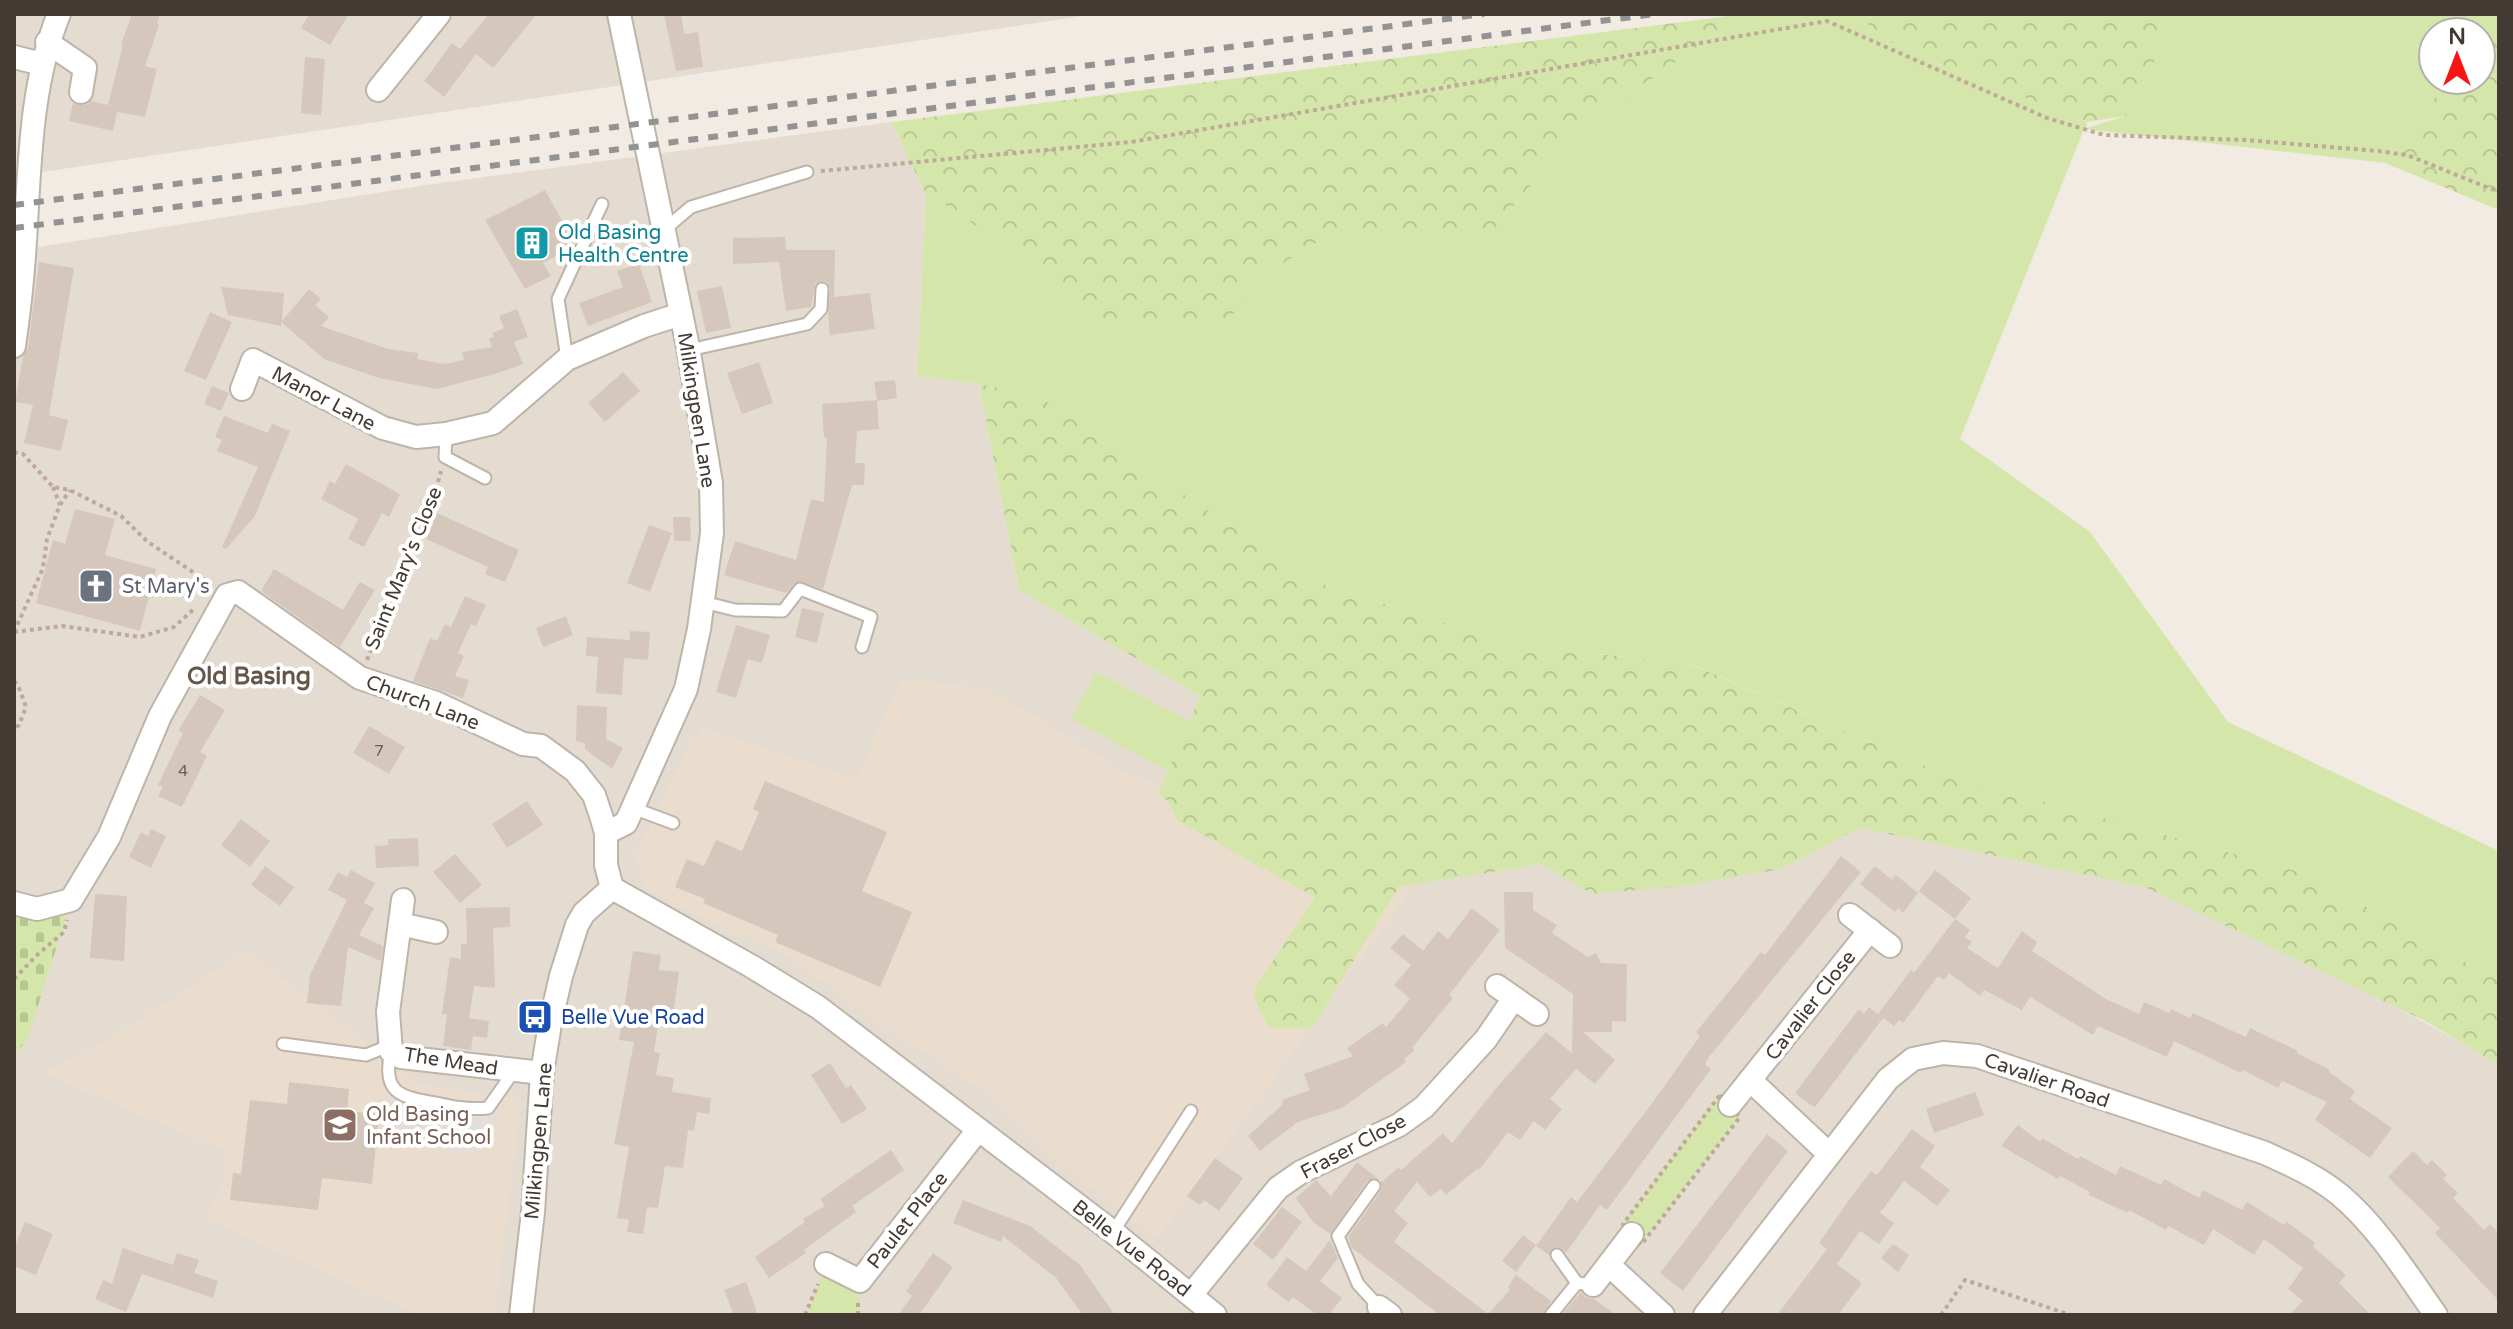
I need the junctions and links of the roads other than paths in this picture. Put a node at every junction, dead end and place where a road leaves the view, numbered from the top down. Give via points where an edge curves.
1 (59, 14) edge
2 (439, 14) edge
3 (619, 14) edge
4 (47, 42) junction
5 (14, 57) edge
6 (42, 64) junction
7 (378, 90) dead end
8 (81, 92) dead end
9 (807, 172) road end
10 (602, 204) dead end
11 (665, 229) junction
12 (822, 289) dead end
13 (681, 314) junction
14 (14, 346) edge
15 (688, 347) junction
16 (567, 359) junction
17 (242, 389) dead end
18 (446, 434) junction
19 (485, 478) dead end
20 (703, 602) junction
21 (862, 647) dead end
22 (633, 808) junction
23 (673, 823) dead end
24 (606, 833) junction
25 (612, 888) junction
26 (403, 900) dead end
27 (14, 903) edge
28 (1850, 915) dead end
29 (400, 924) junction
30 (1870, 930) junction
31 (436, 932) dead end
32 (1890, 946) dead end
33 (1537, 1014) dead end
34 (283, 1044) dead end
35 (391, 1048) junction
36 (514, 1071) junction
37 (542, 1073) junction
38 (1750, 1080) junction
39 (1730, 1105) road end
40 (1191, 1111) dead end
41 (978, 1130) junction
42 (1829, 1154) junction
43 (1374, 1186) dead end
44 (1113, 1232) junction
45 (1632, 1234) road end
46 (1557, 1255) dead end
47 (826, 1264) road end
48 (1610, 1266) junction
49 (1585, 1284) junction
50 (1191, 1295) junction
51 (1384, 1311) edge
52 (1212, 1314) edge
53 (521, 1315) edge
54 (1551, 1315) edge
55 (1663, 1315) edge
56 (1705, 1315) edge
57 (2436, 1315) edge

1 - 4 street
2 - 7 street
3 - 11 street, Milkingpen Lane
4 - 6 street
4 - 8 street via 85,68
5 - 6 street
6 - 14 street
9 - 11 lane via 691,207
10 - 16 lane via 558,299
11 - 13 street, Milkingpen Lane
12 - 15 lane via 821,309 807,324
13 - 15 street, Milkingpen Lane
13 - 16 street, Manor Lane
15 - 20 street, Milkingpen Lane via 711,483 712,533
16 - 18 street, Manor Lane via 493,423
17 - 18 street, Manor Lane via 253,360 383,428 416,437
18 - 19 lane via 445,457
20 - 21 lane via 735,610 783,611 800,589 871,617
20 - 22 street, Milkingpen Lane via 686,689
22 - 23 lane
22 - 24 street, Milkingpen Lane via 626,823
24 - 25 street, Church Lane
24 - 27 street, Church Lane via 594,795 555,755 436,703 360,678 238,592 227,595 160,716 109,837 71,900 37,909
25 - 37 street, Milkingpen Lane via 577,925
25 - 41 street, Belle Vue Road via 818,1007
26 - 29 street, The Mead
28 - 30 street, Cavalier Close
29 - 31 street
29 - 35 street, The Mead via 388,1012
30 - 32 street, Cavalier Close
30 - 38 street, Cavalier Close
33 - 50 street, Fraser Close via 1506,992 1486,1039 1424,1107 1278,1188
34 - 35 lane via 366,1055
35 - 36 street, The Mead via 401,1057
35 - 36 lane via 392,1086 404,1097 471,1110 488,1108
36 - 37 street, The Mead
37 - 53 street, Milkingpen Lane
38 - 39 street, Cavalier Close
38 - 42 street, Cavalier Close
40 - 44 lane
41 - 44 street, Belle Vue Road
41 - 47 street, Paulet Place via 860,1281
42 - 56 street, Cavalier Road
42 - 57 street, Cavalier Road via 1888,1079 1913,1059 1943,1053 1977,1056 2265,1153 2307,1173 2341,1196 2373,1230
43 - 51 lane via 1338,1236 1358,1284
44 - 50 street, Belle Vue Road
45 - 48 street
46 - 49 lane
48 - 49 street
48 - 55 street
49 - 54 lane
50 - 52 street, Belle Vue Road

